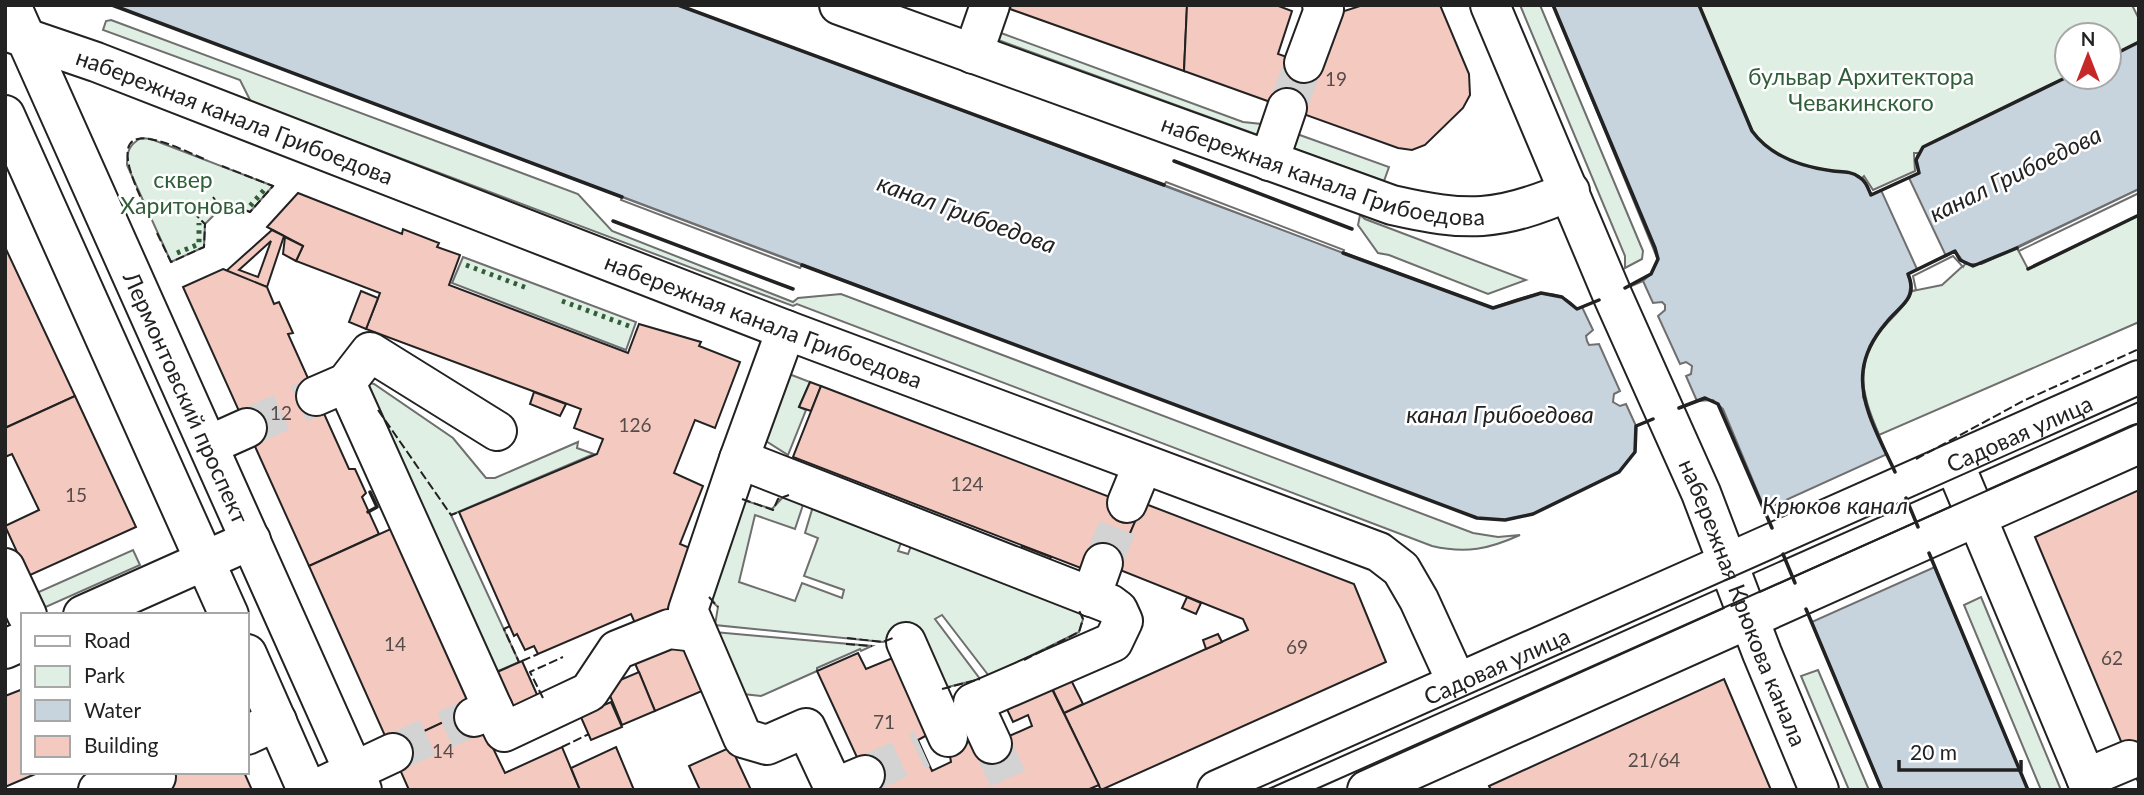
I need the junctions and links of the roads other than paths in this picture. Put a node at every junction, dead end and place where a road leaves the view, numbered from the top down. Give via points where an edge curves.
1 (839, 5) edge
2 (990, 5) edge
3 (1322, 5) edge
4 (1490, 5) edge
5 (14, 25) edge
6 (973, 54) junction
7 (1304, 62) tunnel mouth
8 (1287, 108) tunnel mouth
9 (5, 116) edge
10 (1269, 161) junction
11 (1570, 191) junction
12 (786, 330) junction
13 (2139, 380) edge
14 (247, 428) tunnel mouth
15 (497, 431) dead end
16 (2139, 444) edge
17 (209, 445) junction
18 (739, 459) junction
19 (1955, 463) junction
20 (1143, 464) junction
21 (1127, 503) tunnel mouth
22 (1977, 517) junction
23 (251, 540) junction
24 (205, 561) junction
25 (1728, 563) junction
26 (5, 568) edge
27 (26, 613) edge
28 (88, 613) edge
29 (228, 613) edge
30 (1749, 619) junction
31 (696, 632) junction
32 (21, 642) edge
33 (906, 642) dead end
34 (5, 649) edge
35 (248, 659) edge
36 (1457, 683) junction
37 (262, 728) edge
38 (393, 754) tunnel mouth
39 (2129, 760) dead end
40 (865, 775) tunnel mouth
41 (156, 777) dead end
42 (358, 780) edge
43 (2089, 784) edge
44 (98, 790) edge
45 (307, 790) edge
46 (314, 790) edge
47 (1217, 790) edge
48 (1367, 790) edge
49 (1819, 790) edge

1 - 6 street, набережная канала Грибоедова
2 - 6 street
3 - 7 street
4 - 11 street
5 - 12 street, набережная канала Грибоедова via 96,62
5 - 17 street, Лермонтовский проспект
6 - 10 street, набережная канала Грибоедова
8 - 10 street
9 - 24 street
10 - 11 street, набережная канала Грибоедова via 1392,205 1442,216 1477,219 1510,214
11 - 25 street, набережная Крюкова канала
12 - 18 street
12 - 20 street, набережная канала Грибоедова
13 - 19 street, Садовая улица
14 - 17 street
15 - 31 street via 370,352 331,390 483,713 504,732 589,692 617,650 668,629
16 - 22 street
17 - 23 street, Лермонтовский проспект
18 - 31 street via 688,610
18 - 33 street via 1097,580 1122,621 1113,642 973,703 961,738
19 - 22 street
19 - 25 street, Садовая улица
20 - 21 street
20 - 36 street, набережная канала Грибоедова via 1379,552 1401,569
22 - 30 street
22 - 43 street
23 - 24 street
23 - 42 street, Лермонтовский проспект
24 - 28 street
24 - 29 street
25 - 30 street, набережная Крюкова канала
25 - 36 street, Садовая улица
26 - 27 street
30 - 48 street
30 - 49 street, набережная Крюкова канала
31 - 40 street via 743,738 767,745 806,728 834,788
32 - 34 street
35 - 37 street
36 - 47 street, Садовая улица
37 - 45 street
38 - 42 street
39 - 43 street
41 - 44 street via 135,787 116,781
42 - 46 street

